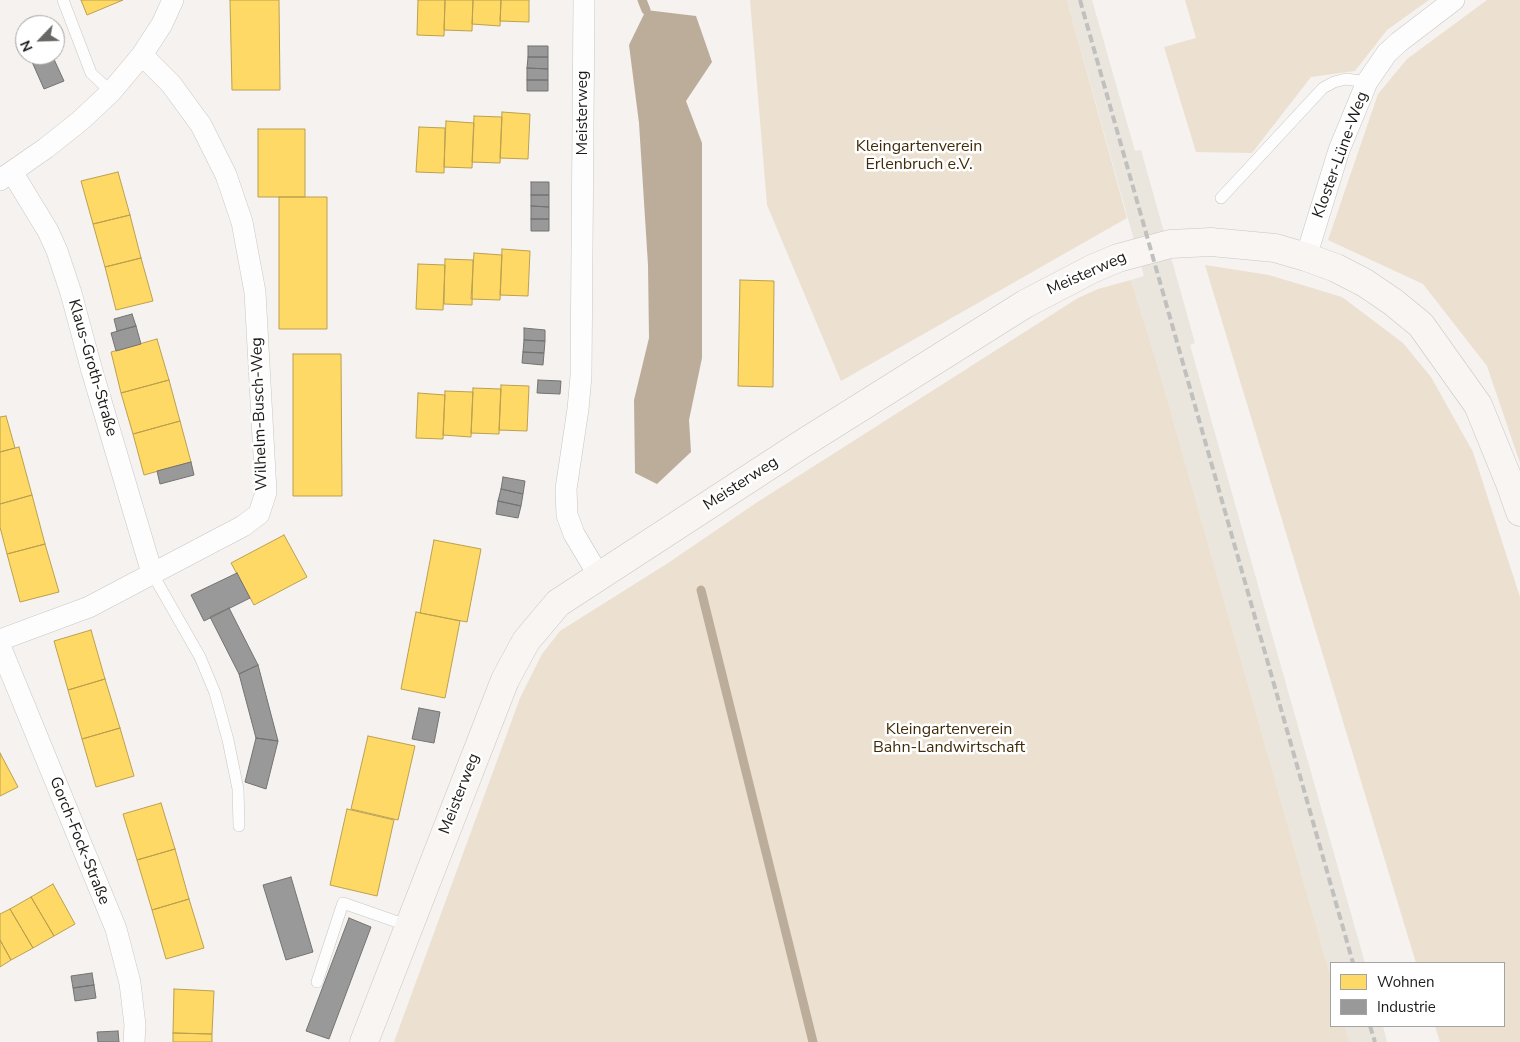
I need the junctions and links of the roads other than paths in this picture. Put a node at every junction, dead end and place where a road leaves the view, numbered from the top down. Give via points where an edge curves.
1 (62, 0) edge
2 (173, 0) edge
3 (584, 0) edge
4 (1454, 0) edge
5 (142, 55) junction
6 (1367, 82) junction
7 (111, 92) junction
8 (6, 176) edge
9 (1221, 198) dead end
10 (1306, 257) junction
11 (1520, 512) edge
12 (152, 573) junction
13 (599, 576) junction
14 (0, 640) edge
15 (0, 646) edge
16 (240, 826) dead end
17 (409, 926) junction
18 (318, 982) dead end
19 (134, 1042) edge
20 (364, 1042) edge

1 - 7 lane via 91,73
2 - 5 street, Klaus-Groth-Straße
3 - 13 street, Meisterweg via 581,376 566,489 567,515 574,534
4 - 6 street, Kloster-Lüne-Weg via 1393,47
5 - 7 street, Klaus-Groth-Straße
5 - 12 street, Wilhelm-Busch-Weg via 171,84 201,125 226,175 242,222 254,292 266,476 266,492 259,514 243,526
6 - 9 lane via 1346,79 1324,88
6 - 10 street, Kloster-Lüne-Weg via 1339,150
7 - 8 street, Klaus-Groth-Straße via 60,137
8 - 12 street, Klaus-Groth-Straße via 48,231 57,251
10 - 11 street, Meisterweg via 1365,283 1421,326 1478,405
10 - 13 street, Meisterweg via 1275,248 1237,243 1170,244 1118,258 1092,269 1016,309
12 - 14 street, Wilhelm-Busch-Weg via 89,607
12 - 16 lane via 200,657 216,693 238,789
13 - 17 street, Meisterweg via 558,603 526,641 502,687
15 - 19 street, Gorch-Fock-Straße via 116,929 130,983
17 - 18 lane via 343,903
17 - 20 street, Meisterweg

